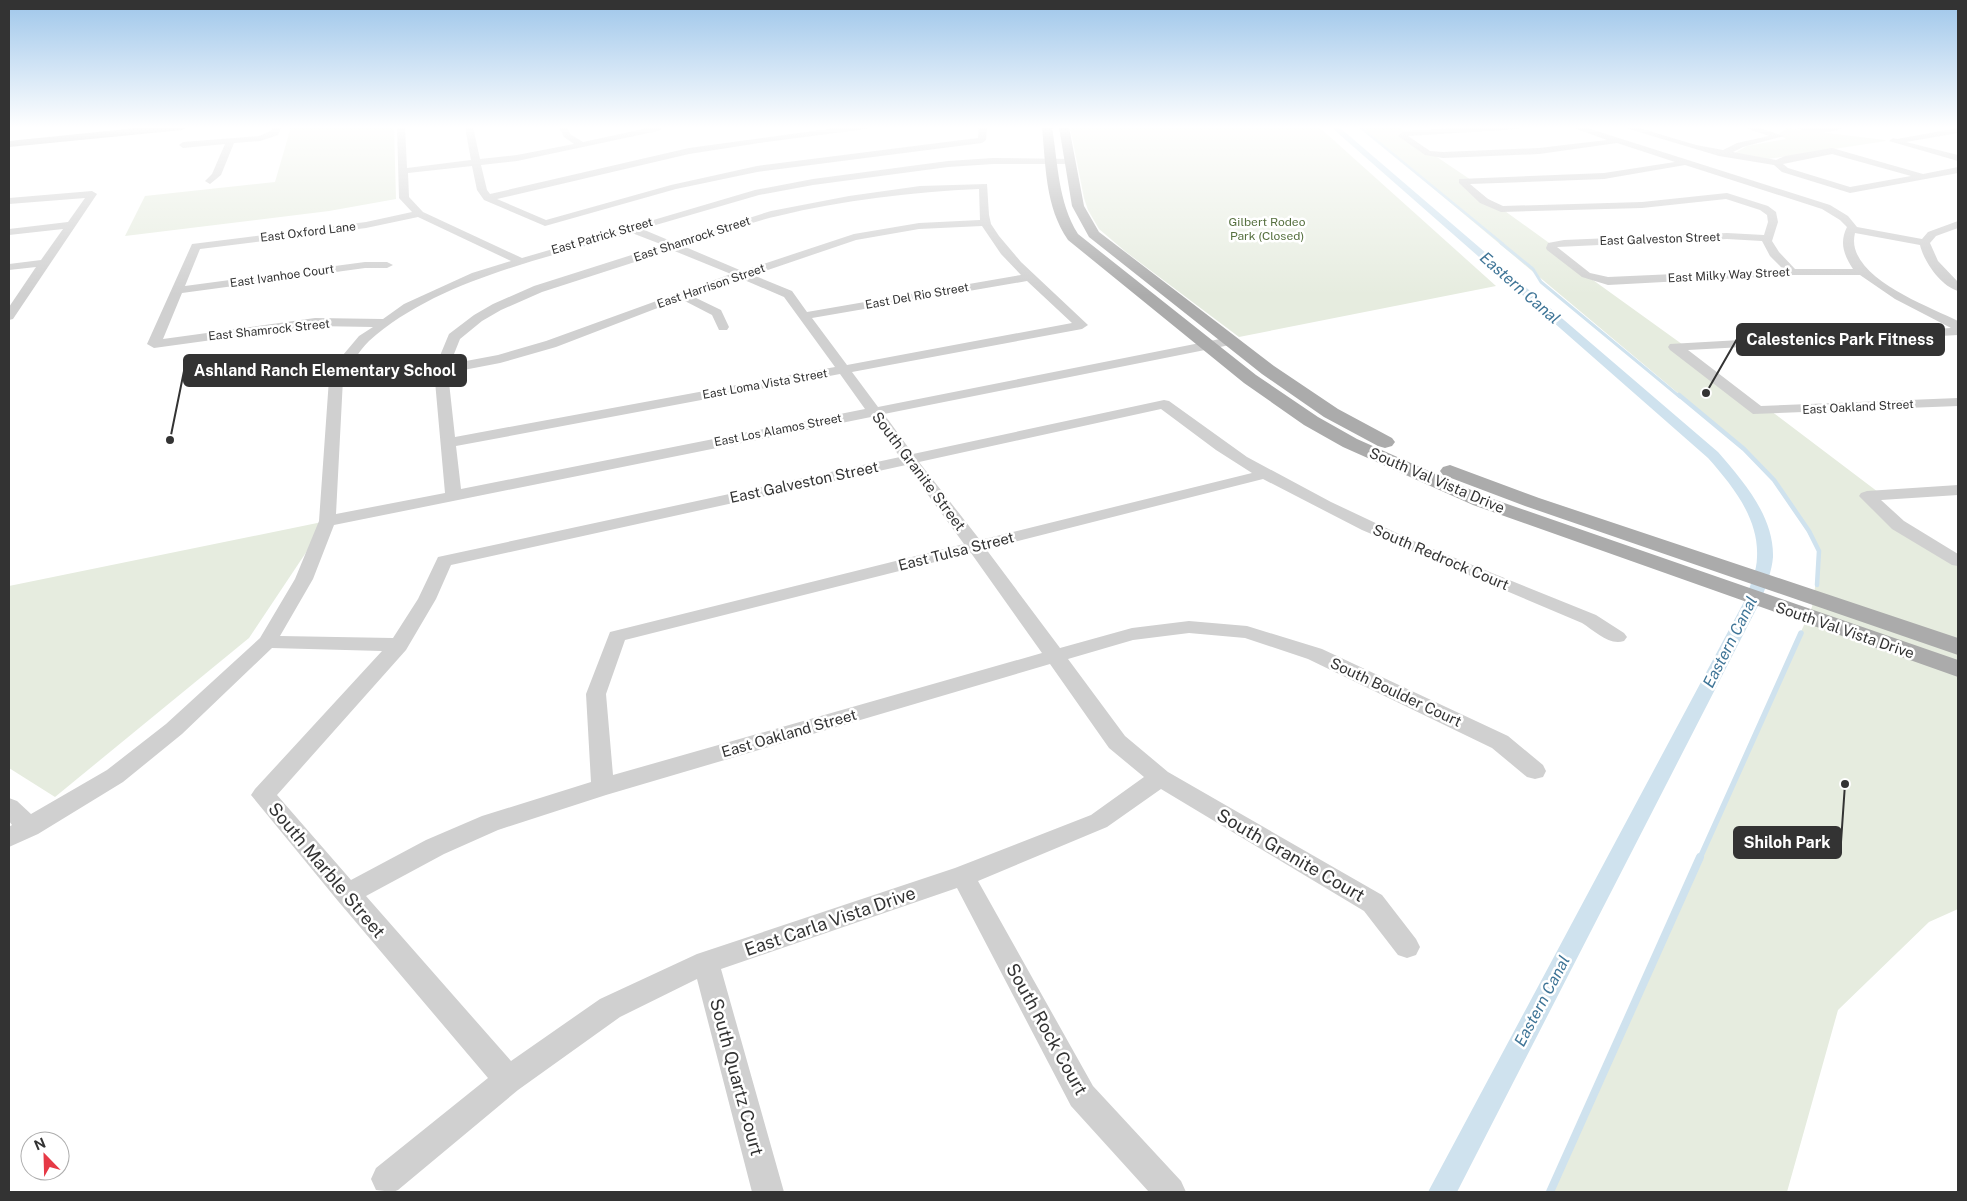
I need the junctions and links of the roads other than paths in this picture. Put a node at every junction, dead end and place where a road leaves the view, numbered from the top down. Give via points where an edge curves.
1 (403, 183) edge
2 (480, 183) edge
3 (549, 183) edge
4 (689, 183) edge
5 (807, 183) edge
6 (1054, 183) edge
7 (1074, 183) edge
8 (1463, 183) edge
9 (1751, 183) edge
10 (1827, 183) edge
11 (1887, 183) edge
12 (1727, 196) joint
13 (487, 198) junction
14 (9, 201) edge
15 (1494, 207) joint
16 (419, 214) junction
17 (545, 223) joint
18 (986, 224) junction
19 (1958, 224) edge
20 (72, 225) junction
21 (630, 228) junction
22 (1851, 229) junction
23 (9, 232) edge
24 (854, 237) junction
25 (1768, 238) junction
26 (1925, 243) junction
27 (671, 245) junction
28 (867, 245) dead end
29 (520, 261) junction
30 (46, 262) junction
31 (387, 265) dead end
32 (9, 267) edge
33 (1792, 272) junction
34 (1863, 272) junction
35 (743, 274) junction
36 (1030, 277) junction
37 (1595, 278) joint
38 (1958, 287) edge
39 (178, 290) junction
40 (682, 296) junction
41 (11, 310) edge
42 (804, 316) junction
43 (385, 323) junction
44 (1958, 326) edge
45 (723, 327) dead end
46 (1958, 331) edge
47 (1230, 341) junction
48 (154, 344) joint
49 (1207, 346) junction
50 (441, 370) junction
51 (843, 370) junction
52 (1254, 381) junction
53 (1958, 402) edge
54 (1164, 404) joint
55 (1316, 404) junction
56 (874, 411) junction
57 (448, 443) junction
58 (1350, 443) junction
59 (908, 459) junction
60 (1443, 468) junction
61 (1266, 474) junction
62 (1958, 490) edge
63 (453, 496) junction
64 (327, 521) junction
65 (975, 546) junction
66 (444, 561) joint
67 (1958, 561) edge
68 (1743, 584) junction
69 (1770, 594) junction
70 (1250, 624) joint
71 (1617, 637) dead end
72 (267, 642) junction
73 (399, 645) junction
74 (1958, 647) edge
75 (1055, 656) junction
76 (1958, 669) edge
77 (1535, 771) dead end
78 (1160, 778) junction
79 (603, 787) junction
80 (9, 807) edge
81 (30, 827) junction
82 (9, 838) edge
83 (963, 876) junction
84 (346, 894) junction
85 (1408, 947) dead end
86 (706, 962) junction
87 (508, 1080) junction
88 (387, 1179) dead end
89 (768, 1192) edge
90 (1170, 1192) edge

1 - 16 street via 404,198
2 - 13 street
3 - 13 street
4 - 17 street
5 - 21 street, East Patrick Street via 758,192
6 - 49 main road, South Val Vista Drive via 1055,201 1064,224 1074,237
7 - 47 main road, South Val Vista Drive via 1078,206 1094,234
8 - 15 street
9 - 22 street via 1826,207 1844,218
10 - 11 street via 1850,190
12 - 15 street via 1642,205
12 - 25 street via 1764,208 1772,214
13 - 17 street
14 - 20 street via 92,194
16 - 29 street
16 - 39 street, East Oxford Lane via 366,225 196,246
18 - 24 street, East Harrison Street via 919,226
18 - 27 street, East Shamrock Street via 982,205 984,186 920,189 822,203 767,215
18 - 36 street via 1002,248
19 - 26 street via 1932,234
20 - 23 street
20 - 30 street
21 - 27 street, South Granite Street
21 - 29 street, East Patrick Street
22 - 26 street
22 - 34 street via 1848,234 1851,258
24 - 28 street
24 - 35 street, East Harrison Street
25 - 33 street via 1774,254
25 - 37 street, East Galveston Street via 1727,236 1552,245 1551,248 1586,275
26 - 38 street via 1927,253 1940,271
27 - 35 street, South Granite Street
27 - 50 street, East Shamrock Street via 538,289 497,307 454,337
29 - 43 street, East Patrick Street via 440,290
30 - 32 street
30 - 41 street
31 - 39 street, East Ivanhoe Court via 365,265
33 - 34 street, East Milky Way Street
33 - 37 street, East Milky Way Street via 1608,281
34 - 44 street via 1889,291
35 - 40 street, East Harrison Street
35 - 42 street, South Granite Street via 788,294
36 - 42 street, East Del Rio Street
36 - 51 street, East Loma Vista Street via 1082,325
39 - 48 street
40 - 45 street via 717,313
40 - 50 street, East Harrison Street via 500,359
42 - 51 street, South Granite Street
43 - 48 street, East Shamrock Street via 315,322
43 - 64 street, East Patrick Street via 364,339 336,379
46 - 53 street, East Oakland Street via 1675,347 1758,411
47 - 49 street, East Los Alamos Street
47 - 55 main road, South Val Vista Drive
49 - 52 main road, South Val Vista Drive
49 - 56 street, East Los Alamos Street
50 - 57 street
51 - 56 street, South Granite Street
51 - 57 street, East Loma Vista Street
52 - 55 main road via 1275,387 1299,401
52 - 58 main road, South Val Vista Drive via 1311,421
54 - 59 street, East Galveston Street
54 - 61 street, South Redrock Court
55 - 60 main road, South Val Vista Drive via 1368,434
56 - 59 street, South Granite Street
56 - 63 street, East Los Alamos Street
57 - 63 street
58 - 60 main road via 1385,452 1419,467
58 - 68 main road, South Val Vista Drive via 1480,501
59 - 65 street, South Granite Street
59 - 66 street, East Galveston Street
60 - 68 main road, South Val Vista Drive
61 - 65 street, East Tulsa Street
61 - 71 street, South Redrock Court via 1401,542 1589,619
62 - 67 street via 1867,496 1898,525
63 - 64 street, East Los Alamos Street
64 - 72 street, East Patrick Street via 304,579
65 - 75 street, South Granite Street
65 - 79 street, East Tulsa Street via 617,636 596,694
66 - 73 street, South Marble Street via 428,599
68 - 69 main road, South Val Vista Drive
69 - 74 main road, South Val Vista Drive
69 - 76 main road, South Val Vista Drive
70 - 75 street, East Oakland Street via 1132,634
70 - 77 street, South Boulder Court via 1500,742
72 - 73 street
72 - 81 street, East Patrick Street via 174,730 115,776
73 - 84 street, South Marble Street via 263,795
75 - 78 street, South Granite Street via 1117,742
75 - 79 street, East Oakland Street
78 - 83 street, East Carla Vista Drive via 1099,821
78 - 85 street, South Granite Court via 1373,903
79 - 84 street, East Oakland Street via 490,823 435,847
80 - 81 street
81 - 82 street, East Patrick Street
83 - 86 street, East Carla Vista Drive
83 - 90 street, South Rock Court via 1082,1096
84 - 87 street, South Marble Street
86 - 87 street, East Carla Vista Drive via 610,1008
86 - 89 street, South Quartz Court
87 - 88 street

